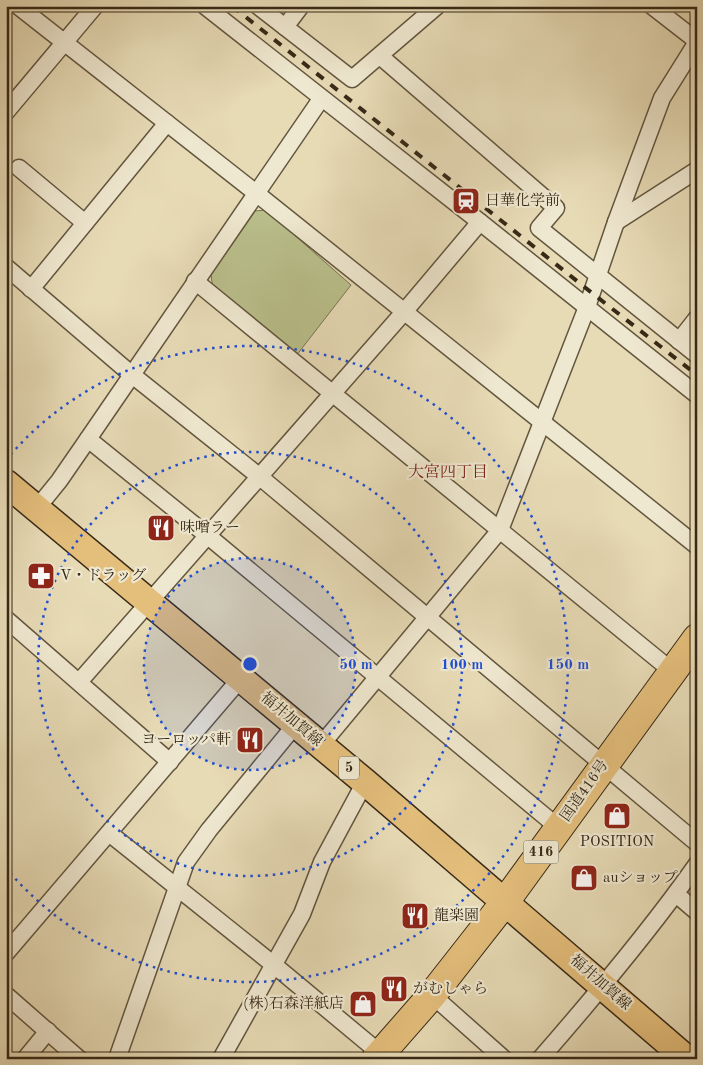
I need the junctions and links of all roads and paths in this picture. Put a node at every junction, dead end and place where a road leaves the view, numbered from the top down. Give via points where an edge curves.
1 (18, 6) edge
2 (95, 6) edge
3 (205, 6) edge
4 (258, 6) edge
5 (301, 6) edge
6 (438, 6) edge
7 (652, 6) edge
8 (285, 28) junction
9 (697, 41) edge
10 (65, 43) junction
11 (380, 56) junction
12 (321, 98) junction
13 (6, 112) edge
14 (167, 123) junction
15 (19, 168) dead end
16 (697, 170) edge
17 (256, 193) junction
18 (480, 222) junction
19 (616, 222) junction
20 (85, 223) junction
21 (6, 267) edge
22 (597, 276) junction
23 (195, 281) junction
24 (31, 289) junction
25 (587, 308) junction
26 (404, 312) junction
27 (697, 318) edge
28 (679, 341) junction
29 (697, 355) edge
30 (131, 374) junction
31 (333, 394) junction
32 (697, 396) edge
33 (542, 422) junction
34 (88, 439) junction
35 (260, 478) junction
36 (6, 483) edge
37 (37, 508) junction
38 (500, 530) junction
39 (208, 536) junction
40 (697, 546) edge
41 (149, 602) junction
42 (427, 618) junction
43 (6, 619) edge
44 (697, 638) edge
45 (672, 671) junction
46 (377, 677) junction
47 (241, 678) junction
48 (79, 682) junction
49 (296, 724) junction
50 (321, 745) junction
51 (170, 762) junction
52 (603, 766) junction
53 (365, 782) junction
54 (559, 828) junction
55 (109, 833) junction
56 (697, 843) edge
57 (697, 864) edge
58 (178, 887) junction
59 (676, 894) junction
60 (505, 902) junction
61 (697, 912) edge
62 (6, 953) edge
63 (274, 965) junction
64 (603, 986) junction
65 (6, 994) edge
66 (432, 995) junction
67 (48, 1032) junction
68 (379, 1056) edge
69 (24, 1059) edge
70 (79, 1059) edge
71 (117, 1059) edge
72 (221, 1059) edge
73 (504, 1059) edge
74 (540, 1059) edge
75 (687, 1059) edge

1 - 10 street
2 - 10 street
3 - 12 street
4 - 8 street
5 - 8 street
6 - 11 street
7 - 9 street
8 - 11 street via 352,79
9 - 19 street via 662,98
10 - 13 street
10 - 14 street
11 - 22 street via 556,208 539,228
12 - 17 street
12 - 18 street
14 - 17 street
14 - 20 street
15 - 20 street
16 - 19 street
17 - 23 street
17 - 26 street
18 - 25 street
18 - 26 street
19 - 22 street
20 - 24 street
21 - 24 street
22 - 25 street
22 - 28 street
23 - 30 street
23 - 31 street
24 - 30 street
25 - 32 street
25 - 33 street
26 - 31 street
26 - 33 street
27 - 28 street
28 - 29 street
30 - 34 street
30 - 35 street
31 - 35 street
31 - 38 street
33 - 38 street
33 - 40 street
34 - 37 street
34 - 39 street
35 - 39 street
35 - 42 street
36 - 37 main road, 福井加賀線 / 5
37 - 41 main road, 福井加賀線 / 5
38 - 42 street
38 - 45 street
39 - 41 street
39 - 46 street
41 - 47 main road, 福井加賀線 / 5
41 - 48 street
42 - 46 street
42 - 52 street
43 - 48 street
44 - 45 highway, 国道416号 / 416
45 - 52 highway, 国道416号 / 416
46 - 50 street
46 - 54 street
47 - 49 main road, 福井加賀線 / 5
47 - 51 street
48 - 51 street
49 - 50 main road, 福井加賀線 / 5
49 - 58 street via 208,830 186,862
50 - 53 main road, 福井加賀線 / 5
51 - 55 street
52 - 54 highway, 国道416号 / 416
52 - 56 street
53 - 60 main road, 福井加賀線 / 5
53 - 63 street via 322,862 302,914
54 - 60 highway, 国道416号 / 416
55 - 58 street
55 - 62 street
57 - 59 street
58 - 63 street
58 - 71 street
59 - 61 street
59 - 64 street
60 - 64 main road, 福井加賀線 / 5
60 - 66 highway, 国道416号 / 416
63 - 68 street
63 - 72 street
64 - 74 street
64 - 75 main road, 福井加賀線 / 5
65 - 67 street
66 - 68 highway, 国道416号 / 416
66 - 73 street
67 - 69 street
67 - 70 street

